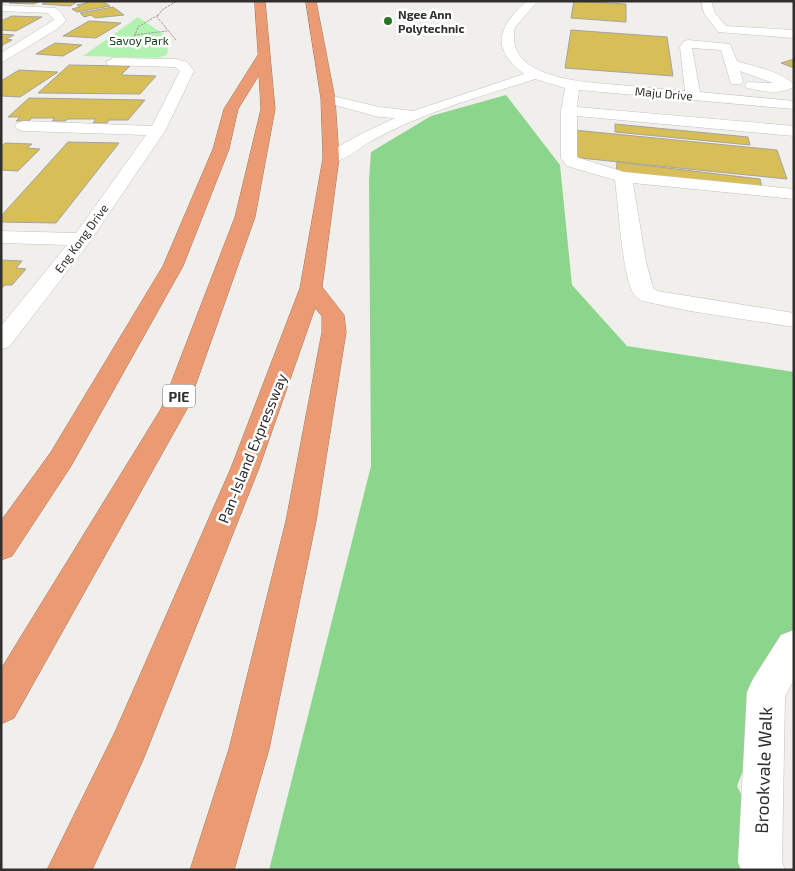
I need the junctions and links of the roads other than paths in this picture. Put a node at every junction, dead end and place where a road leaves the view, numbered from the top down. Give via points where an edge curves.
1 (260, 1) edge
2 (311, 1) edge
3 (533, 1) edge
4 (706, 1) edge
5 (1, 8) edge
6 (794, 34) edge
7 (264, 54) junction
8 (1, 59) edge
9 (113, 62) dead end
10 (732, 64) junction
11 (534, 76) junction
12 (691, 80) junction
13 (737, 84) junction
14 (572, 85) junction
15 (693, 95) junction
16 (328, 99) junction
17 (794, 105) edge
18 (569, 111) junction
19 (416, 115) junction
20 (23, 126) dead end
21 (156, 131) junction
22 (790, 131) edge
23 (794, 149) edge
24 (331, 158) junction
25 (623, 178) junction
26 (794, 194) edge
27 (1, 236) edge
28 (82, 239) junction
29 (311, 288) junction
30 (794, 320) edge
31 (1, 342) edge
32 (1, 547) edge
33 (794, 647) edge
34 (1, 705) edge
35 (69, 870) edge
36 (212, 870) edge
37 (763, 870) edge

1 - 7 highway, PIE
2 - 16 highway, Pan-Island Expressway
3 - 11 street, Maju Drive via 510,26 507,35 508,45 520,65
4 - 6 street via 722,29
5 - 8 street via 51,10 60,21
7 - 32 highway via 230,109 221,148 173,266 61,459
7 - 34 highway, PIE via 268,109 245,217 174,409
9 - 21 street, Eng Kong Drive via 176,63 186,71
10 - 12 street via 726,47 688,44
10 - 13 street
10 - 13 street via 787,85 781,88
11 - 14 street, Maju Drive
11 - 19 street
12 - 13 street
12 - 15 street
14 - 15 street, Maju Drive
14 - 18 street
15 - 17 street, Maju Drive
16 - 19 street via 379,112
16 - 24 highway, Pan-Island Expressway
18 - 22 street
18 - 25 street via 570,160
19 - 24 street via 380,130
20 - 21 street
21 - 28 street, Eng Kong Drive
22 - 23 street
24 - 29 highway, Pan-Island Expressway
25 - 26 street
25 - 30 street via 644,292 690,304
27 - 28 street
28 - 31 street, Eng Kong Drive
29 - 35 highway, Pan-Island Expressway via 245,468 129,746
29 - 36 highway via 333,315 331,352 301,521 249,749
33 - 37 street, Brookvale Walk via 766,692 760,862

